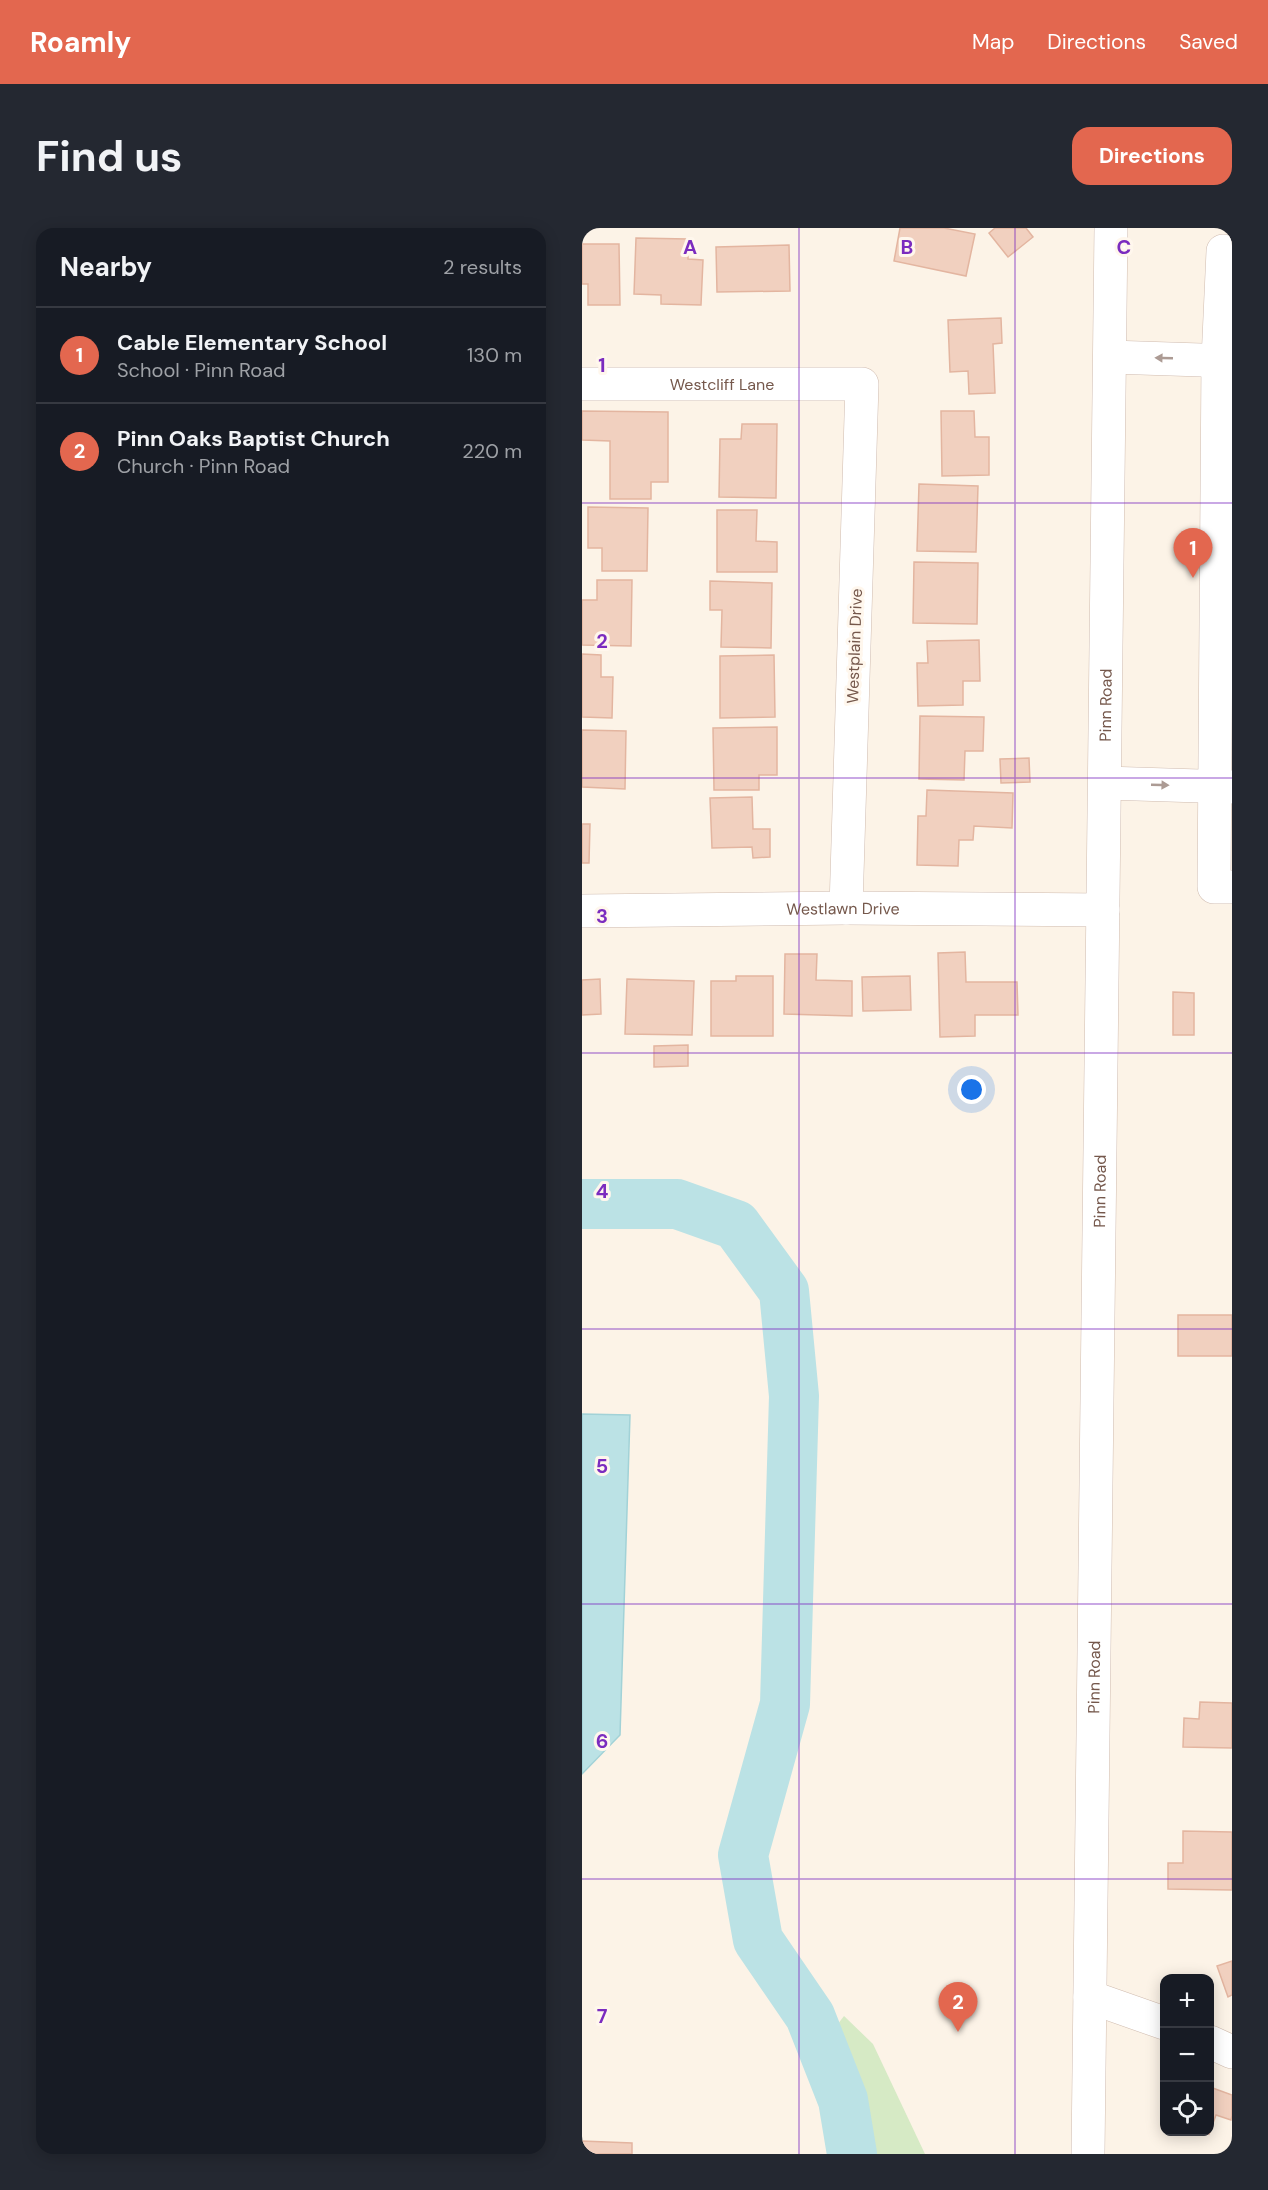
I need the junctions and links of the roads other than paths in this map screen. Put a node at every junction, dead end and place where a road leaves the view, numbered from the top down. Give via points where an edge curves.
1 (1111, 228) edge
2 (1223, 250) dead end
3 (1110, 357) junction
4 (1225, 360) edge
5 (582, 384) edge
6 (862, 384) joint
7 (1105, 783) junction
8 (1224, 787) edge
9 (1232, 887) edge
10 (846, 908) junction
11 (1104, 910) junction
12 (582, 911) edge
13 (1090, 1997) junction
14 (1160, 2022) edge
15 (1214, 2044) edge
16 (1232, 2052) edge
17 (1088, 2154) edge

1 - 3 street, Pinn Road
2 - 4 street
4 -> 3 street
3 - 7 street, Pinn Road
4 - 8 street
5 - 6 street, Westcliff Lane
6 - 10 street, Westplain Drive
7 -> 8 street
7 - 11 street, Pinn Road
8 - 9 street via 1214,887
10 - 11 street, Westlawn Drive
10 - 12 street, Westlawn Drive
11 - 13 street, Pinn Road
13 - 14 street
13 - 17 street, Pinn Road
15 - 16 street

